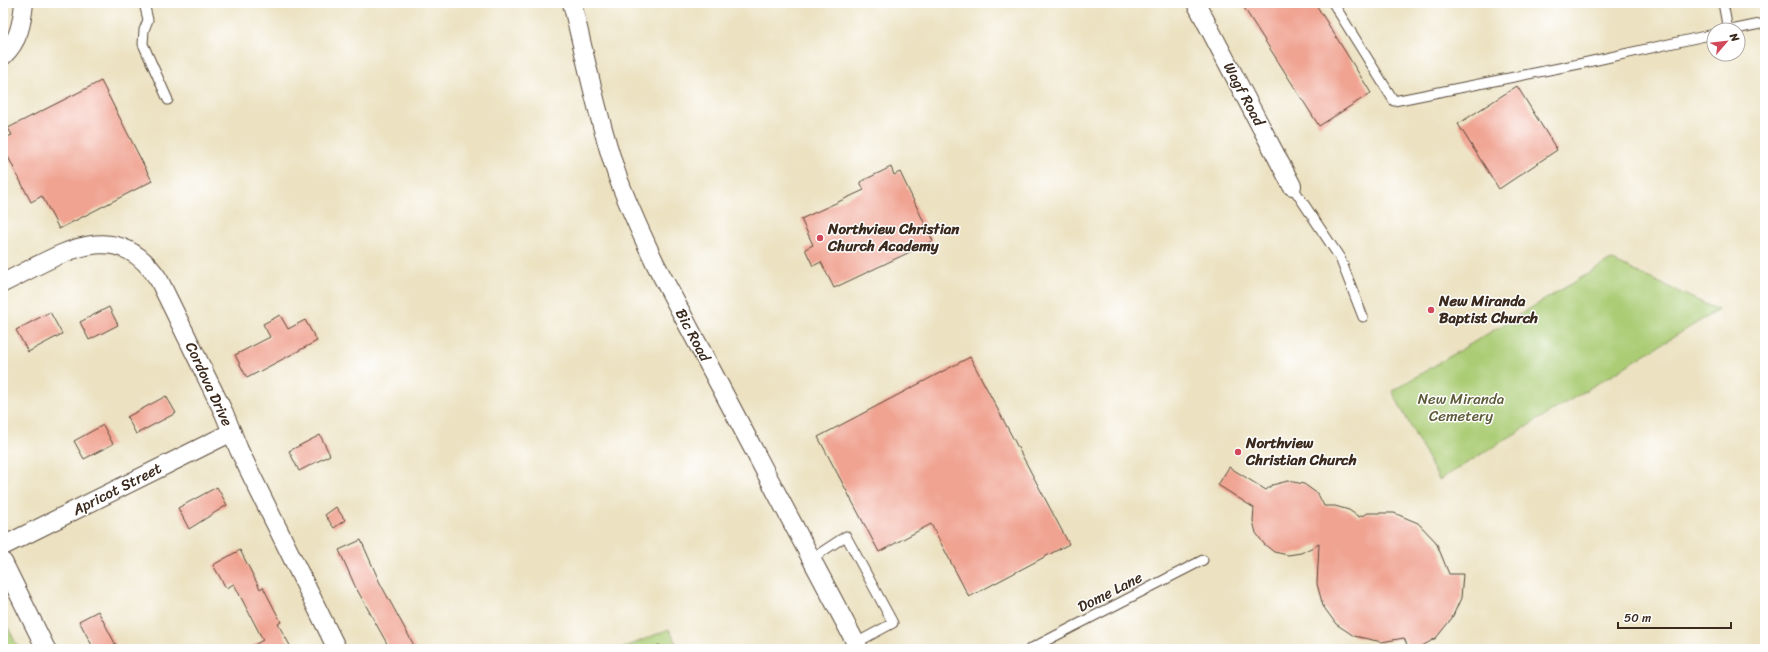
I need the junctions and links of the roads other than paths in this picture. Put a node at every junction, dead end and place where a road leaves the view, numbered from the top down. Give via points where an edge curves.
1 (24, 3) edge
2 (144, 3) edge
3 (572, 3) edge
4 (1196, 3) edge
5 (1333, 3) edge
6 (1723, 3) edge
7 (1727, 22) edge
8 (1765, 23) edge
9 (1746, 27) edge
10 (1706, 36) edge
11 (3, 56) edge
12 (168, 100) dead end
13 (1292, 186) joint
14 (3, 283) edge
15 (1363, 317) dead end
16 (232, 432) junction
17 (3, 546) edge
18 (811, 559) junction
19 (1203, 560) dead end
20 (3, 562) edge
21 (858, 646) edge
22 (46, 649) edge
23 (337, 649) edge
24 (1030, 649) edge

1 - 11 street via 18,34
2 - 12 lane via 148,20 143,44
3 - 18 street, Bic Road via 602,126 633,217
4 - 13 street, Wagf Road
5 - 10 lane via 1394,101
6 - 7 lane
8 - 9 lane
13 - 15 lane via 1340,258
14 - 16 street, Cordova Drive via 82,246 113,245 134,253 144,260 160,280
16 - 17 street, Apricot Street
16 - 23 street, Cordova Drive
18 - 21 street, Bic Road
18 - 21 lane via 846,536 893,623
19 - 24 lane, Dome Lane
20 - 22 street

